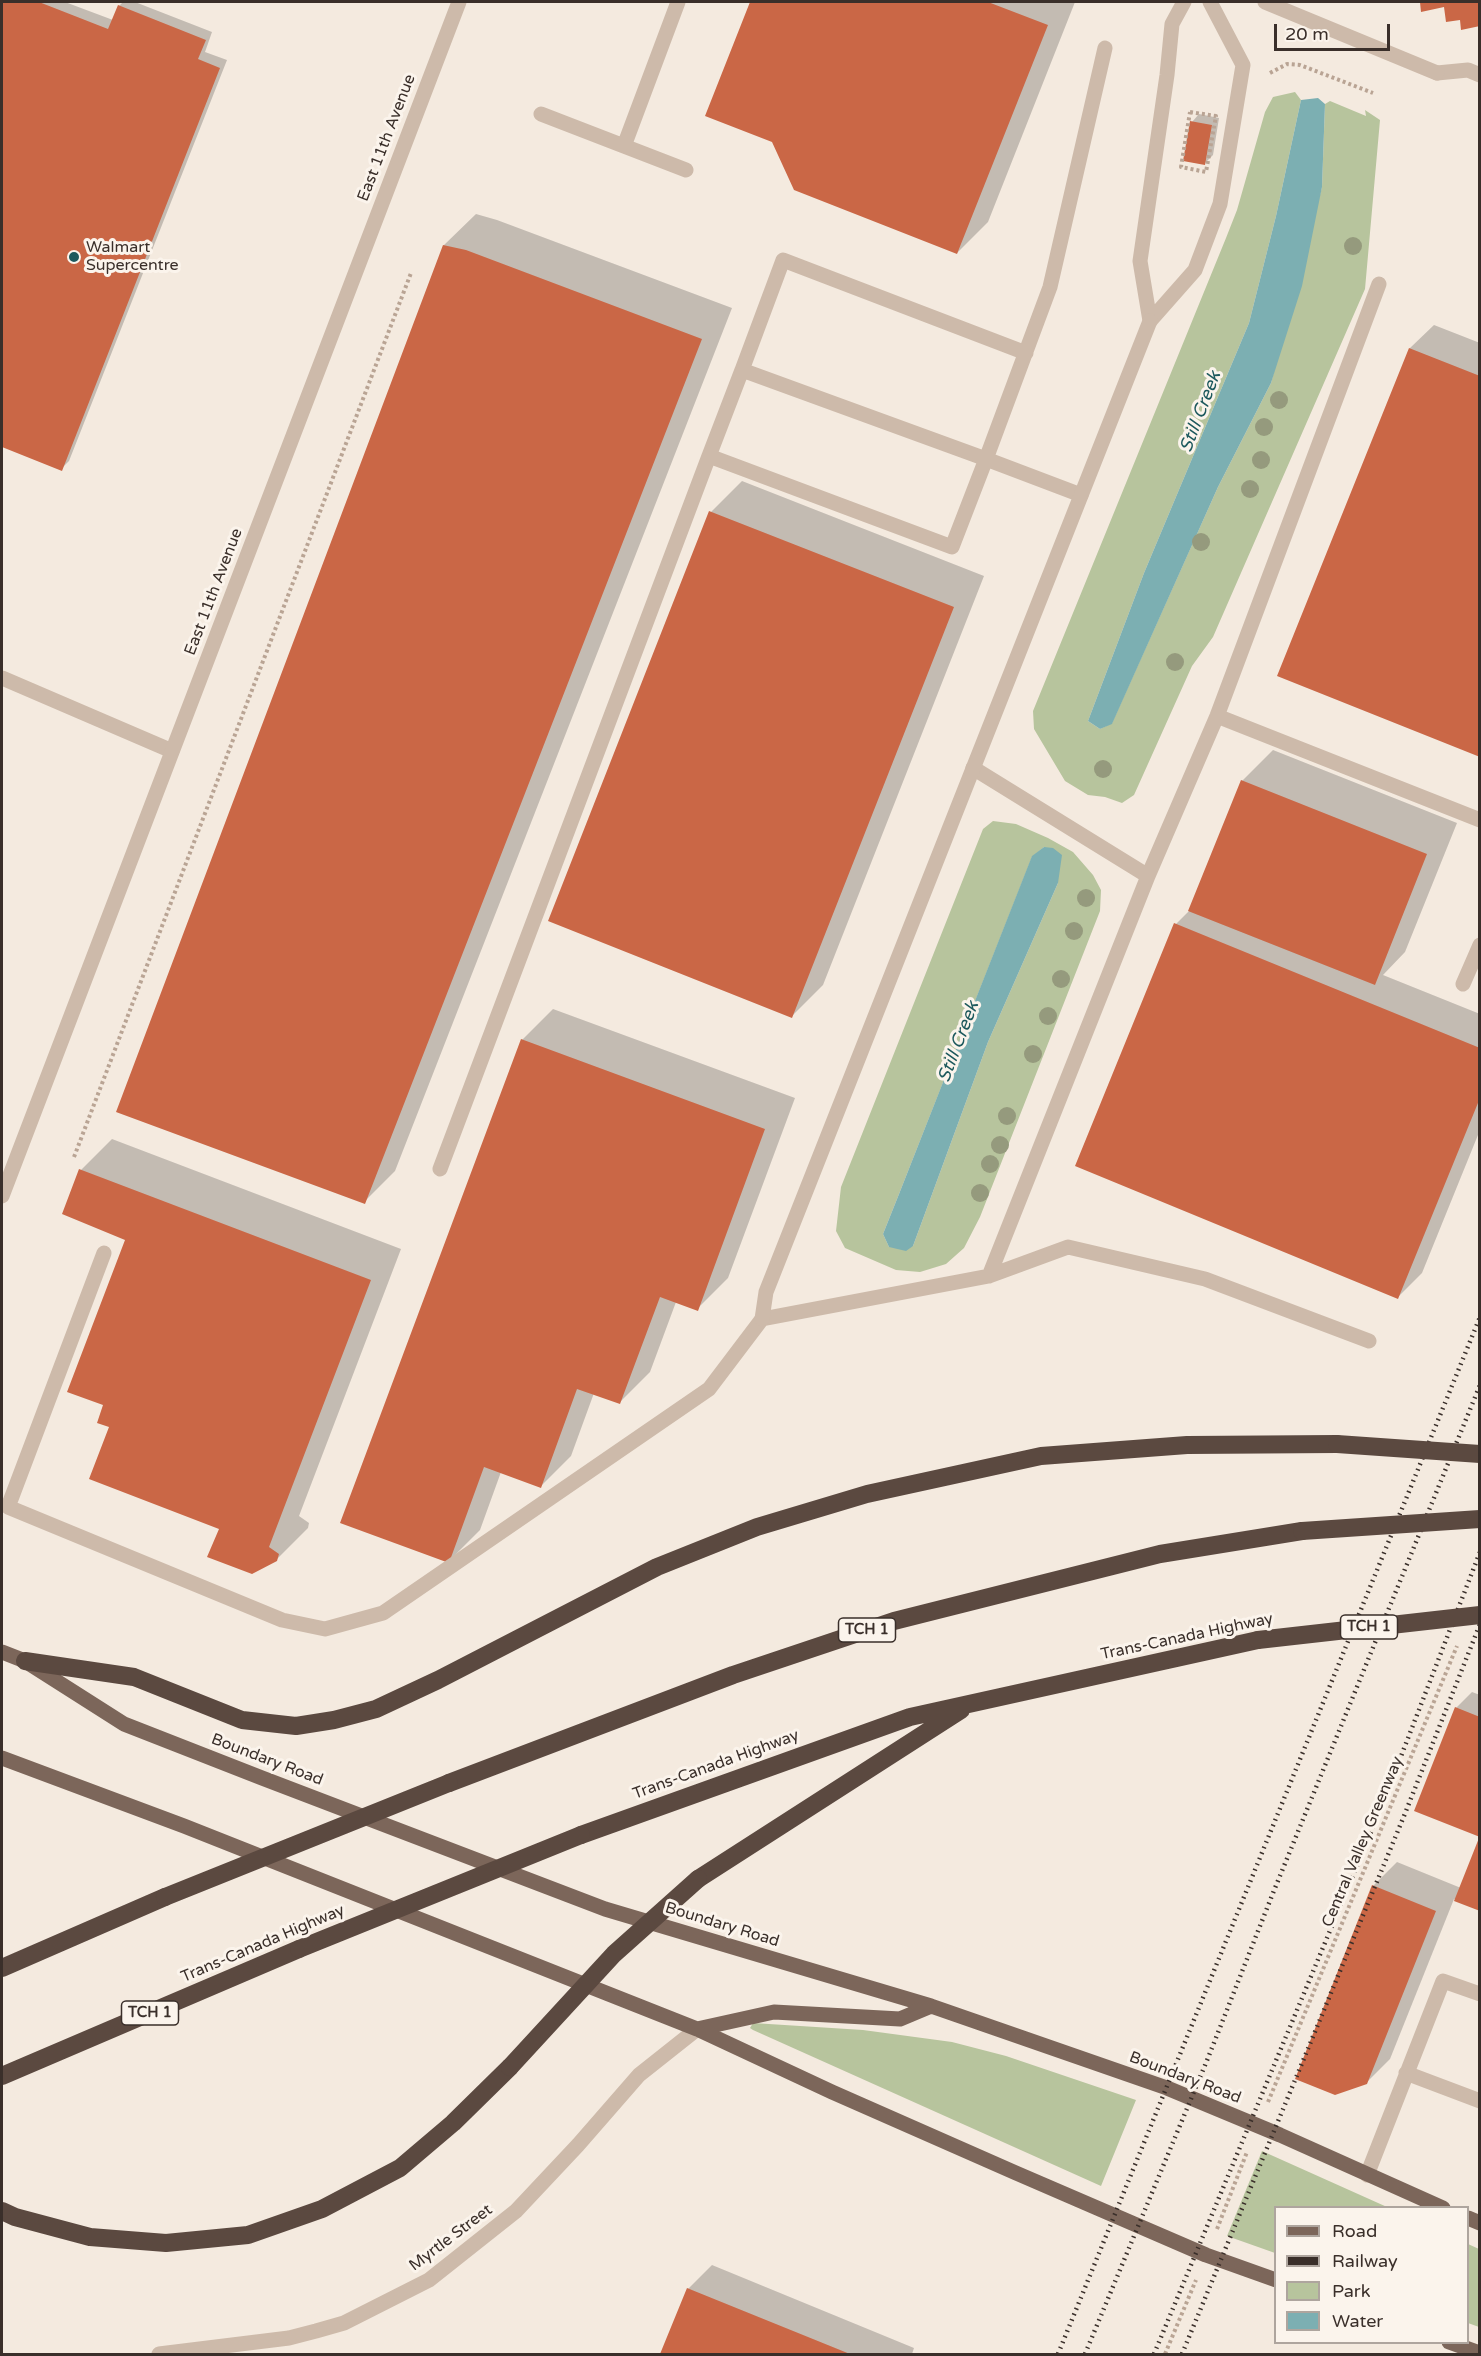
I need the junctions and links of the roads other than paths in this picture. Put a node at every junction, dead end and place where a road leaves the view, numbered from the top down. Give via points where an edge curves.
1 (459, 2) edge
2 (678, 2) edge
3 (1184, 2) edge
4 (1210, 2) edge
5 (1265, 2) edge
6 (1105, 48) dead end
7 (1479, 75) edge
8 (541, 114) dead end
9 (624, 146) junction
10 (686, 170) dead end
11 (1379, 284) dead end
12 (1150, 321) junction
13 (1026, 352) junction
14 (742, 370) junction
15 (709, 456) junction
16 (986, 459) junction
17 (1081, 495) junction
18 (2, 678) edge
19 (1217, 717) junction
20 (172, 751) junction
21 (973, 768) junction
22 (1479, 820) edge
23 (1148, 876) junction
24 (1479, 945) edge
25 (1463, 984) dead end
26 (440, 1169) dead end
27 (2, 1196) edge
28 (104, 1253) dead end
29 (989, 1276) junction
30 (762, 1319) junction
31 (1369, 1341) dead end
32 (1479, 1454) edge
33 (1479, 1519) edge
34 (1479, 1615) edge
35 (2, 1652) edge
36 (25, 1661) junction
37 (972, 1703) junction
38 (2, 1758) edge
39 (2, 1968) edge
40 (1479, 1994) edge
41 (931, 2006) junction
42 (697, 2030) junction
43 (1406, 2073) junction
44 (2, 2076) edge
45 (1479, 2101) edge
46 (1367, 2175) junction
47 (1438, 2206) edge
48 (2, 2211) edge
49 (1274, 2280) edge
50 (1452, 2344) edge
51 (1479, 2353) edge
52 (159, 2355) edge

1 - 20 street, East 11th Avenue
2 - 9 street
3 - 12 street via 1172,24 1140,261
4 - 12 street via 1243,65 1220,204 1195,270
5 - 7 street via 1437,73 1468,70
6 - 13 street via 1050,287
8 - 9 street
9 - 10 street
11 - 19 street
12 - 17 street
13 - 14 street via 783,260
13 - 16 street
14 - 15 street
14 - 16 street
15 - 16 street via 952,548
15 - 26 street
16 - 17 street
17 - 21 street
18 - 20 street
19 - 22 street
19 - 23 street
20 - 27 street, East 11th Avenue
21 - 23 street
21 - 30 street via 766,1292
23 - 29 street
24 - 25 street
28 - 30 street via 8,1507 282,1620 325,1629 383,1613 709,1389
29 - 30 street
29 - 31 street via 1068,1247 1205,1279
32 - 36 highway, bridge via 1337,1444 1186,1445 1041,1456 867,1494 757,1527 657,1567 376,1709 296,1726 242,1720 134,1677
33 - 39 highway, TCH 1, bridge via 1302,1531 1160,1554 894,1621 732,1675 449,1783 165,1897
34 - 37 highway, Trans-Canada Highway / TCH 1, bridge via 1258,1640
35 - 36 main road, Boundary Road
36 - 41 main road, Boundary Road via 124,1724 605,1909
37 - 44 highway, Trans-Canada Highway / TCH 1, bridge via 910,1717 582,1835
37 - 48 highway, bridge via 699,1879 614,1954 453,2123 400,2168 322,2209 248,2235 166,2243 90,2237
38 - 42 main road via 184,1826
40 - 43 street via 1443,1980
41 - 42 main road via 900,2019 774,2012
41 - 46 main road, Boundary Road via 1167,2088
42 - 49 main road via 1206,2255
42 - 52 street, Myrtle Street via 639,2074 516,2211 429,2280 344,2323 316,2331
43 - 45 street
43 - 46 street
46 - 47 main road, Boundary Road
50 - 51 main road

